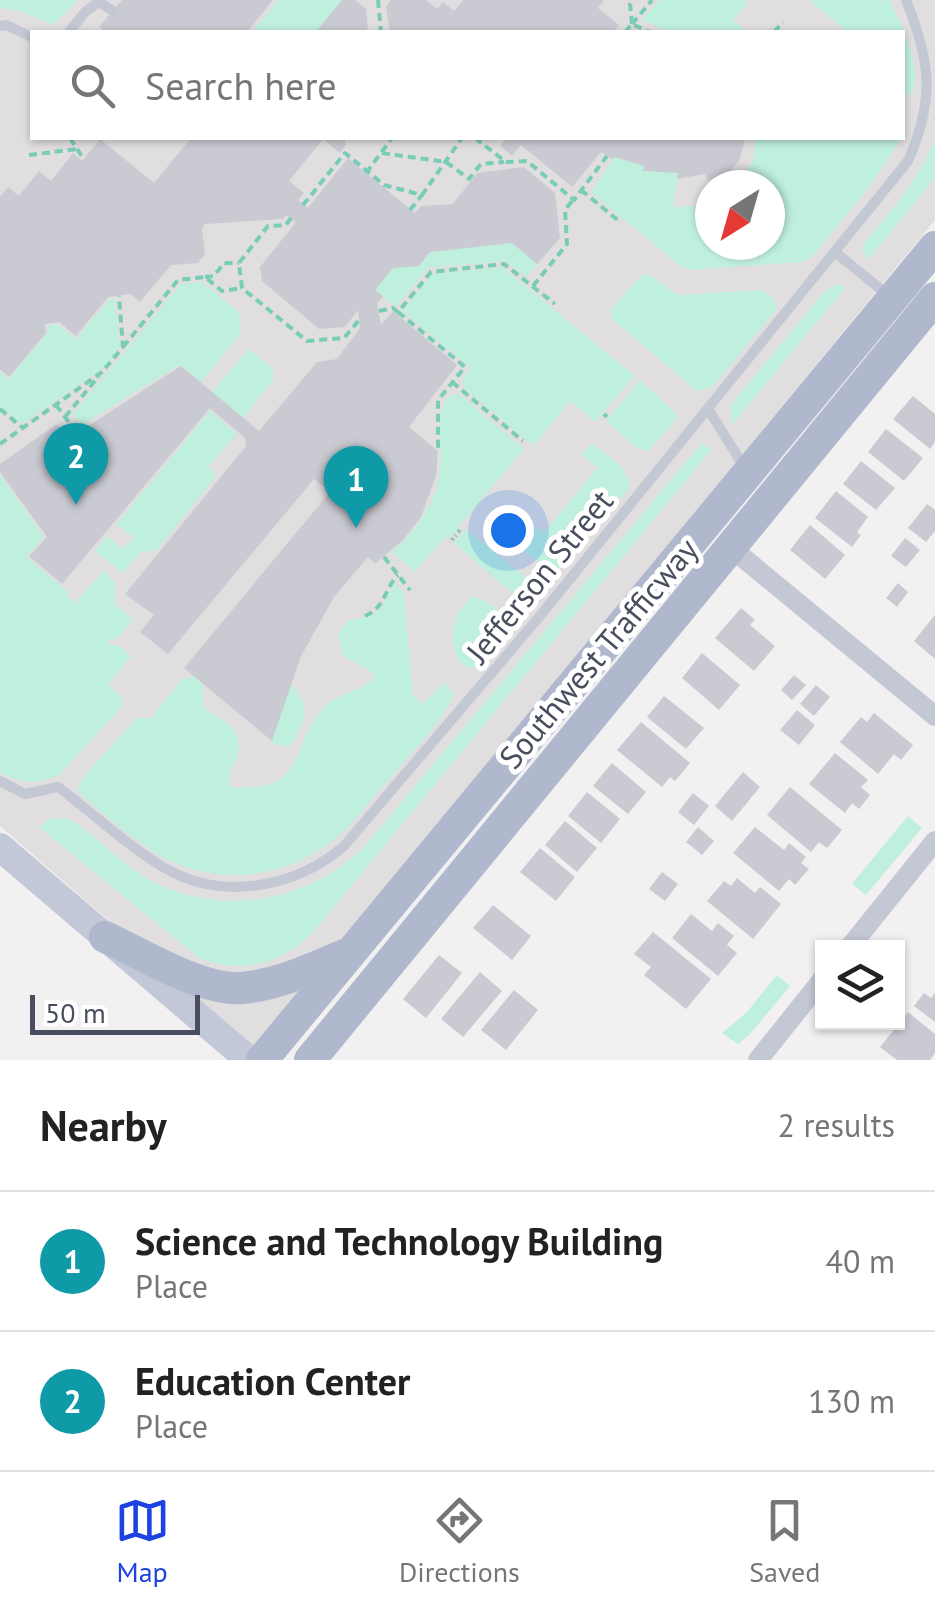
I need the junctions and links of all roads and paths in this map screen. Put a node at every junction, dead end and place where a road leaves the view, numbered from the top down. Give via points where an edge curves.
1 (378, 0) edge
2 (634, 0) edge
3 (652, 0) edge
4 (906, 0) edge
5 (113, 11) dead end
6 (783, 22) dead end
7 (632, 24) junction
8 (0, 26) edge
9 (71, 30) edge
10 (382, 30) edge
11 (627, 30) edge
12 (646, 30) edge
13 (776, 30) edge
14 (30, 36) edge
15 (71, 140) edge
16 (391, 140) edge
17 (461, 140) edge
18 (478, 140) edge
19 (78, 149) junction
20 (382, 153) junction
21 (29, 154) dead end
22 (608, 156) dead end
23 (83, 158) dead end
24 (446, 162) junction
25 (506, 162) junction
26 (367, 172) junction
27 (581, 190) junction
28 (422, 195) junction
29 (574, 200) junction
30 (303, 205) dead end
31 (410, 210) dead end
32 (291, 218) dead end
33 (620, 222) dead end
34 (935, 247) edge
35 (835, 252) junction
36 (239, 262) junction
37 (205, 278) junction
38 (533, 286) junction
39 (242, 288) junction
40 (119, 296) dead end
41 (935, 298) edge
42 (892, 299) junction
43 (555, 304) dead end
44 (379, 311) dead end
45 (398, 312) junction
46 (359, 320) dead end
47 (123, 346) junction
48 (102, 372) junction
49 (452, 382) junction
50 (56, 405) junction
51 (0, 409) edge
52 (708, 409) junction
53 (65, 418) junction
54 (23, 428) junction
55 (77, 433) dead end
56 (522, 440) dead end
57 (0, 444) edge
58 (438, 451) dead end
59 (748, 473) junction
60 (730, 546) junction
61 (384, 557) dead end
62 (398, 574) junction
63 (410, 590) dead end
64 (365, 616) dead end
65 (935, 716) edge
66 (0, 781) edge
67 (935, 842) edge
68 (0, 847) edge
69 (105, 937) junction
70 (855, 940) edge
71 (349, 953) junction
72 (815, 989) edge
73 (249, 1060) edge
74 (262, 1060) edge
75 (310, 1060) edge
76 (758, 1060) edge

1 - 10 path
2 - 7 path
3 - 7 path
4 - 35 lane, Jefferson Street via 929,73 921,134 908,162
5 - 9 lane via 98,2
6 - 13 path
7 - 11 path
7 - 12 path
8 - 14 lane
15 - 19 path
16 - 20 path
17 - 24 path
18 - 25 path
19 - 21 path
19 - 23 path
20 - 24 path
20 - 26 path
22 - 27 path
24 - 25 path via 469,179 480,164
24 - 28 path
25 - 29 path via 527,161
26 - 28 path via 384,185
26 - 30 path via 346,153
27 - 29 path
27 - 33 path
28 - 31 path
29 - 38 path via 565,210 567,244
32 - 36 path via 268,226
34 - 42 main road, Southwest Trafficway
35 - 42 lane
35 - 52 lane, Jefferson Street
36 - 37 path via 224,263
36 - 39 path
37 - 39 path via 222,290
37 - 47 path via 178,280
38 - 43 path
38 - 45 path via 504,264 430,272
39 - 46 path via 307,341 344,338
40 - 47 path
41 - 60 main road, Southwest Trafficway
42 - 59 main road, Southwest Trafficway
44 - 45 path
45 - 49 path via 464,368
47 - 48 path
48 - 50 path
48 - 53 path
49 - 56 path
49 - 58 path via 438,400
50 - 53 path
50 - 54 path
51 - 54 path
52 - 59 lane
52 - 66 lane, Jefferson Street via 362,827 307,872 250,887 206,884 167,870 58,787 26,794
53 - 55 path
54 - 57 path
59 - 71 main road, Southwest Trafficway
60 - 65 street
60 - 75 main road, Southwest Trafficway
61 - 62 path
62 - 63 path
62 - 64 path via 384,602
67 - 70 street
68 - 69 main road
69 - 71 main road via 211,985 238,988 288,978
69 - 73 main road
71 - 74 main road, Southwest Trafficway
72 - 76 street

